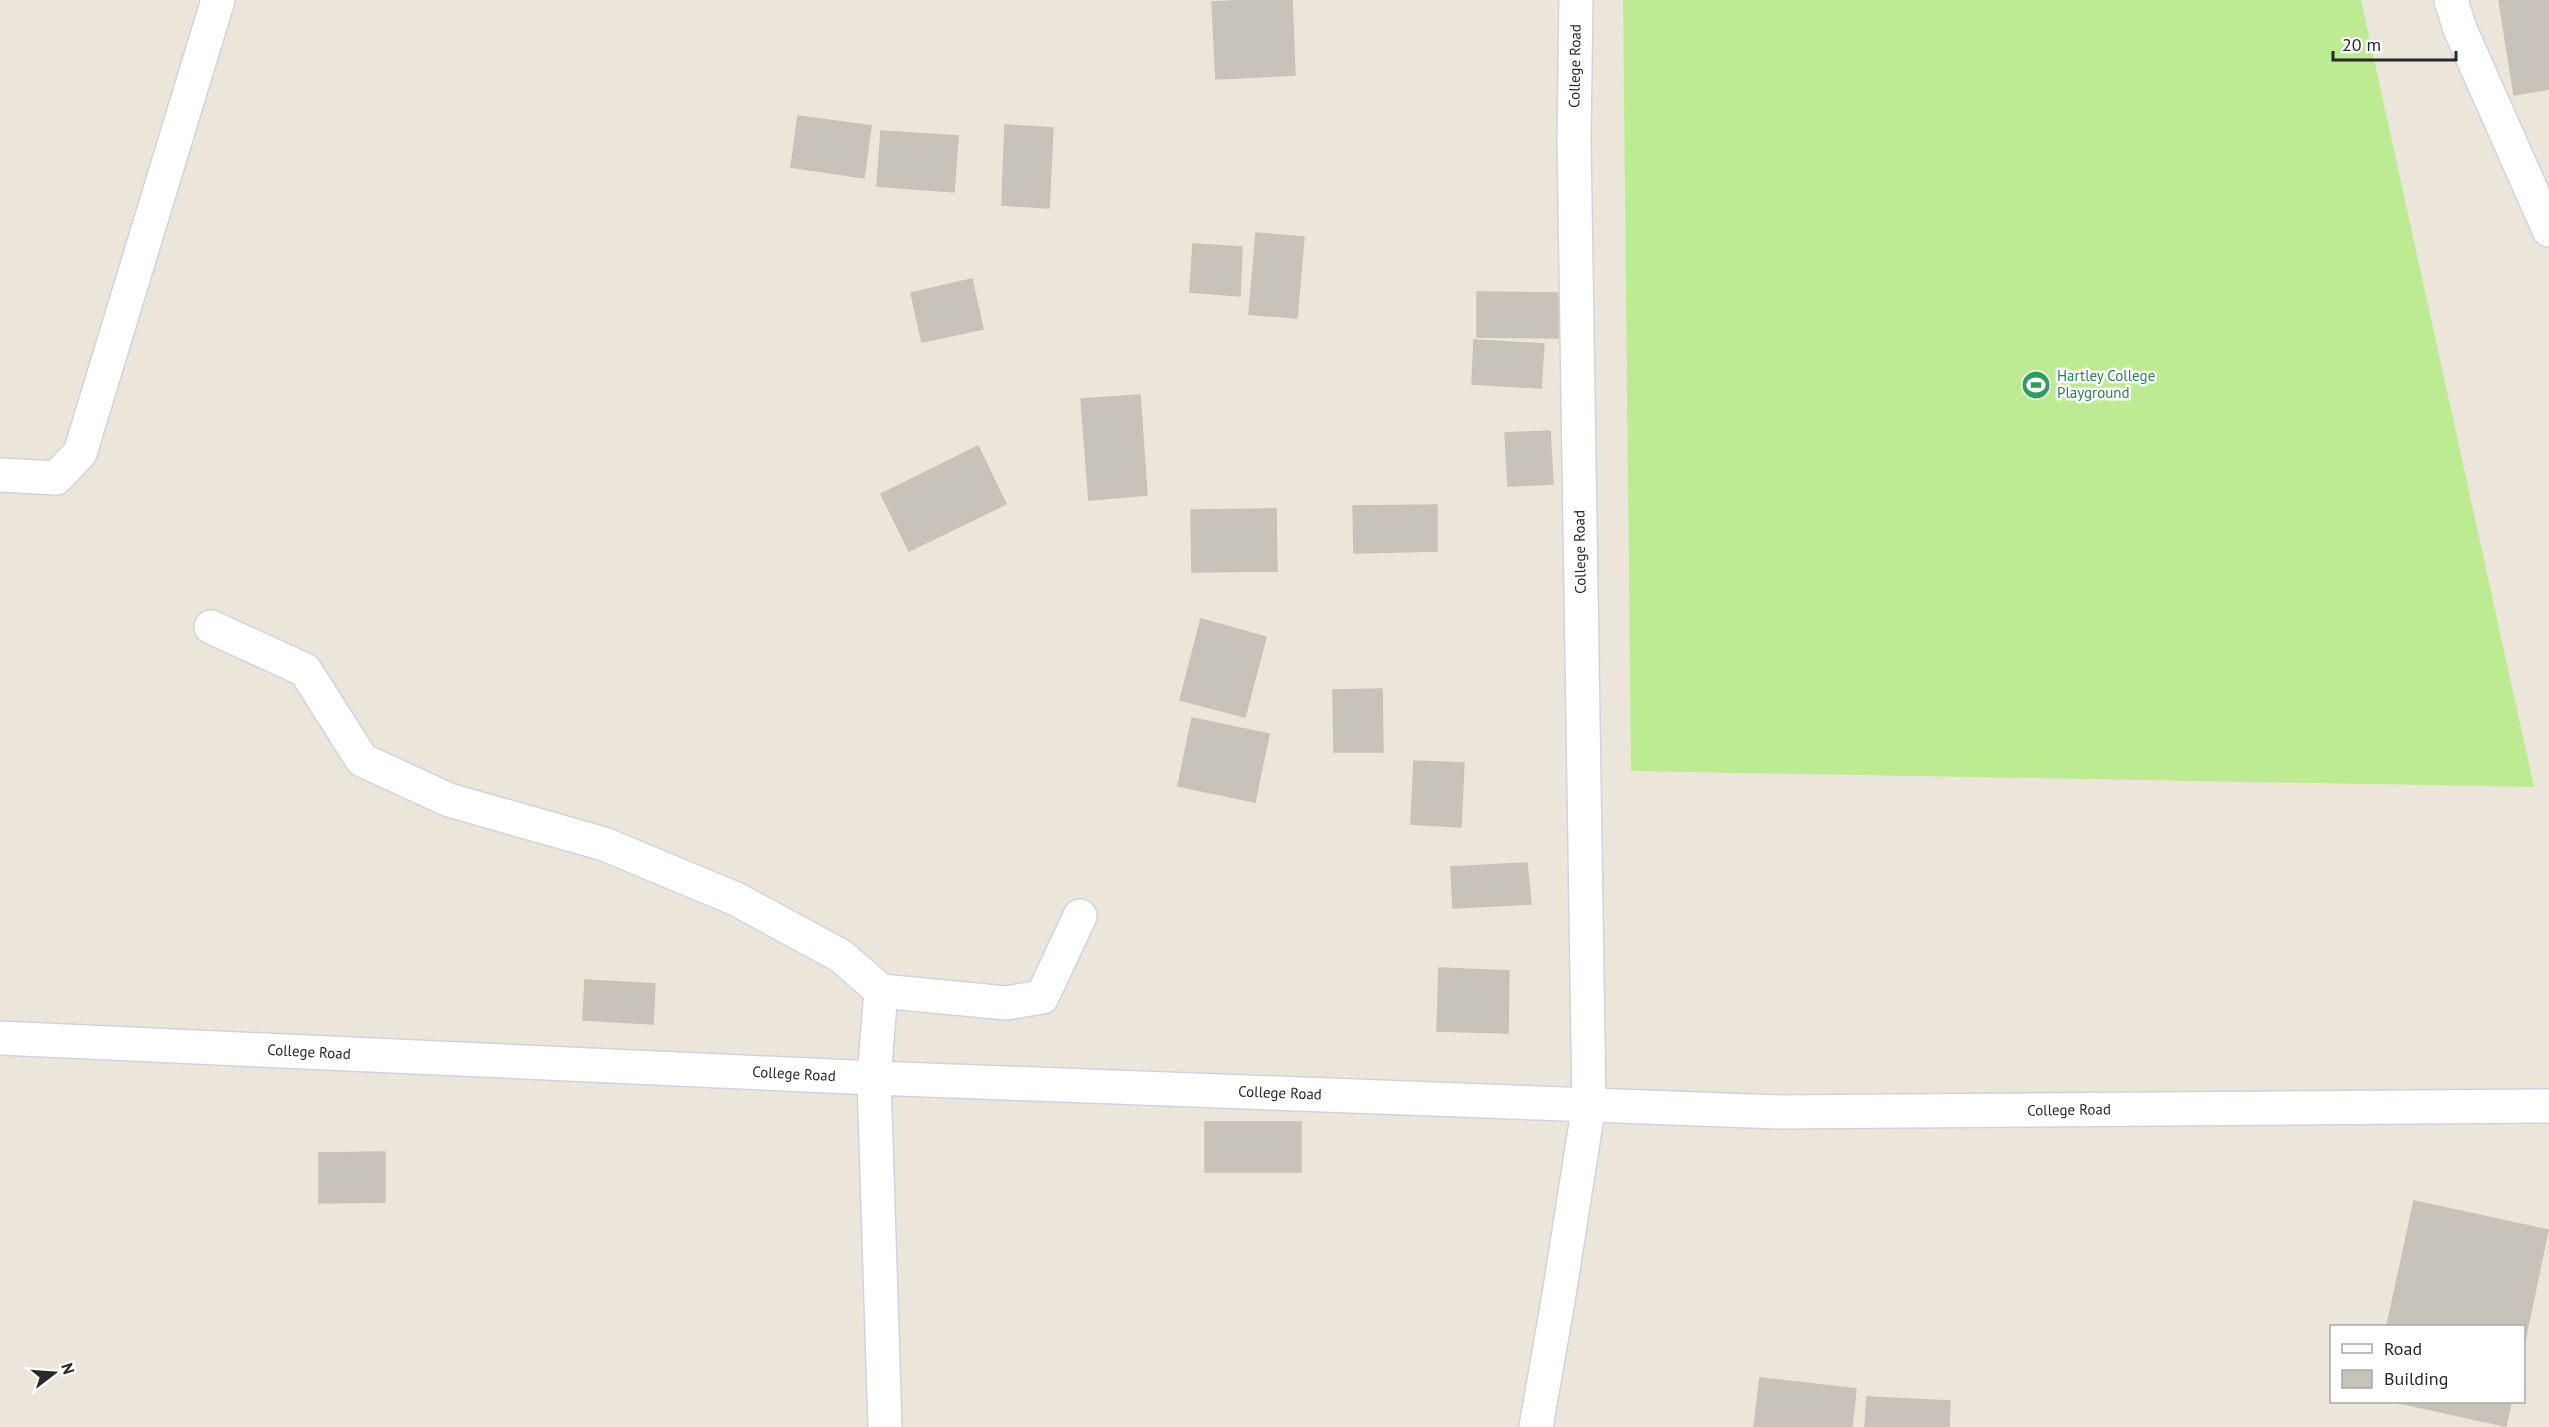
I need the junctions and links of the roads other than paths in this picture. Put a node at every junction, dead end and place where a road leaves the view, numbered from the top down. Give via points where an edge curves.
1 (218, 0) edge
2 (1576, 0) edge
3 (2451, 0) edge
4 (2549, 230) edge
5 (0, 475) edge
6 (211, 627) dead end
7 (1080, 916) dead end
8 (881, 991) junction
9 (0, 1038) edge
10 (874, 1078) junction
11 (1588, 1104) junction
12 (2549, 1106) edge
13 (885, 1427) edge
14 (1536, 1427) edge

1 - 5 street via 80,453 56,478
2 - 11 street, College Road via 1574,138
3 - 4 street via 2460,29
6 - 8 street via 305,670 362,760 449,800 604,844 736,899 841,956
7 - 8 street via 1042,997 1006,1003
8 - 10 street
9 - 10 street, College Road
10 - 11 street, College Road
10 - 13 street
11 - 12 street, College Road via 1779,1112
11 - 14 street

